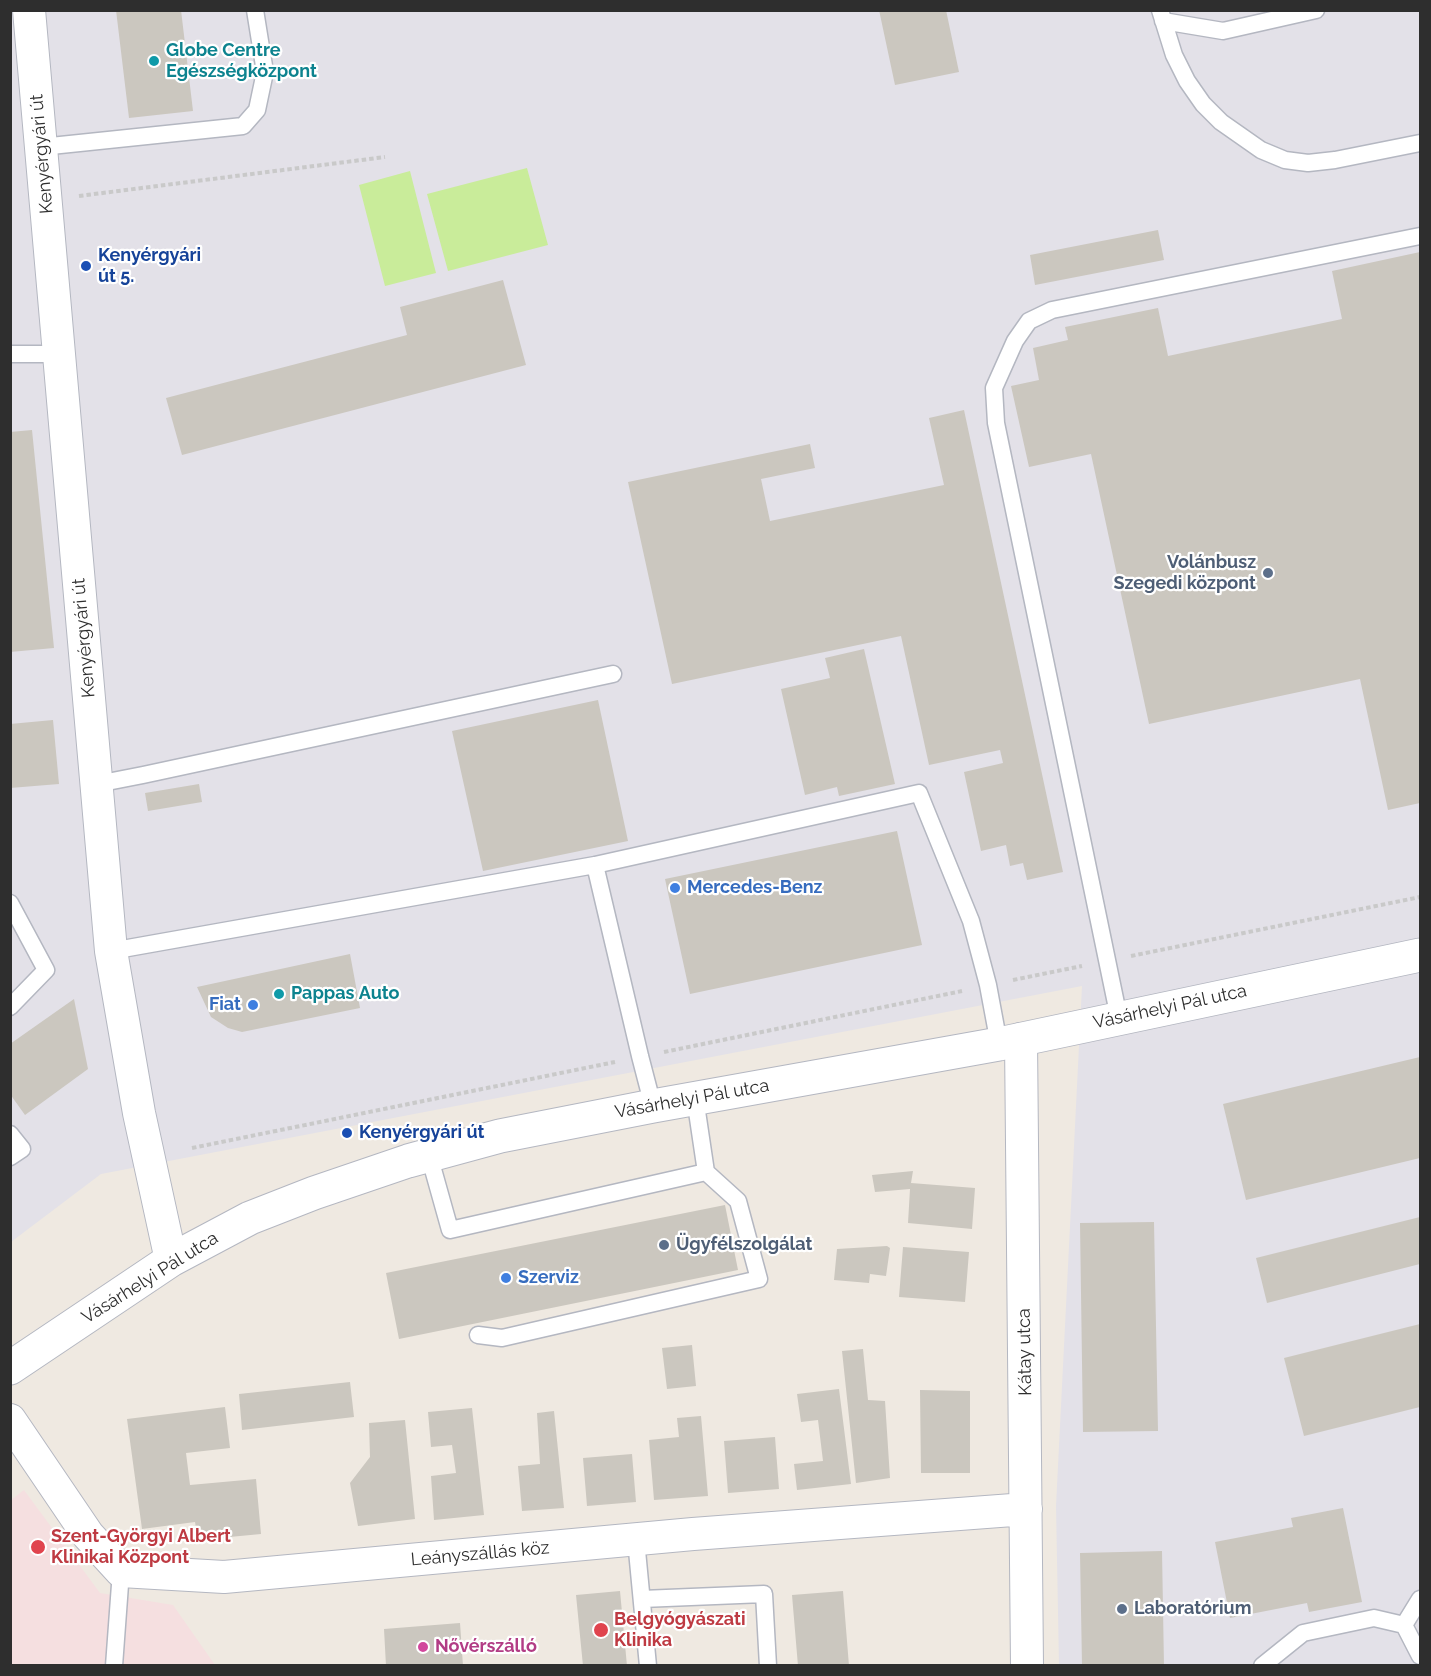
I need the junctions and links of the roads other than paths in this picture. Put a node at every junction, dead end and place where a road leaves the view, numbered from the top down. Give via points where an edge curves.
1 (29, 10) edge
2 (255, 10) edge
3 (1316, 10) edge
4 (1162, 16) edge
5 (1420, 143) edge
6 (41, 147) junction
7 (1420, 236) edge
8 (10, 354) edge
9 (59, 354) junction
10 (613, 674) dead end
11 (97, 784) junction
12 (595, 865) junction
13 (10, 903) edge
14 (111, 951) junction
15 (1420, 955) edge
16 (10, 1007) edge
17 (1119, 1017) junction
18 (1010, 1041) junction
19 (695, 1098) junction
20 (653, 1106) junction
21 (10, 1134) edge
22 (429, 1155) junction
23 (10, 1157) edge
24 (706, 1172) junction
25 (171, 1260) junction
26 (478, 1335) dead end
27 (10, 1368) edge
28 (10, 1420) edge
29 (1026, 1509) junction
30 (636, 1540) junction
31 (121, 1571) junction
32 (642, 1599) junction
33 (1420, 1599) edge
34 (1404, 1625) junction
35 (1420, 1656) edge
36 (114, 1665) edge
37 (648, 1665) edge
38 (768, 1665) edge
39 (1027, 1665) edge
40 (1262, 1665) edge

1 - 6 street, Kenyérgyári út
2 - 6 lane via 265,72 257,110 243,126
3 - 4 lane via 1223,31
4 - 5 lane via 1174,55 1203,104 1242,139 1261,150 1285,160 1308,163
6 - 9 street, Kenyérgyári út
7 - 17 lane via 1052,310 1029,321 1015,341 994,388 996,423
8 - 9 lane
9 - 11 street, Kenyérgyári út
10 - 11 lane
11 - 14 street, Kenyérgyári út
12 - 14 lane
12 - 18 lane via 919,793 971,921 988,985
12 - 20 lane
13 - 16 lane via 46,970
14 - 25 street, Kenyérgyári út
15 - 17 main road, Vásárhelyi Pál utca
17 - 18 main road, Vásárhelyi Pál utca
18 - 19 main road, Vásárhelyi Pál utca
18 - 29 street, Kátay utca
19 - 20 main road, Vásárhelyi Pál utca
19 - 24 lane
20 - 22 main road, Vásárhelyi Pál utca via 500,1136
21 - 23 lane via 21,1149
22 - 24 lane via 450,1230
22 - 25 main road, Vásárhelyi Pál utca via 250,1218
24 - 26 lane via 738,1201 759,1279 502,1338
25 - 27 main road, Vásárhelyi Pál utca
28 - 31 street via 88,1535
29 - 30 street, Leányszállás köz
29 - 39 street, Kátay utca
30 - 31 street, Leányszállás köz via 224,1577
30 - 32 lane
31 - 36 lane
32 - 37 lane
32 - 38 lane via 764,1594
33 - 34 lane
34 - 35 lane
34 - 40 lane via 1374,1618 1303,1634

